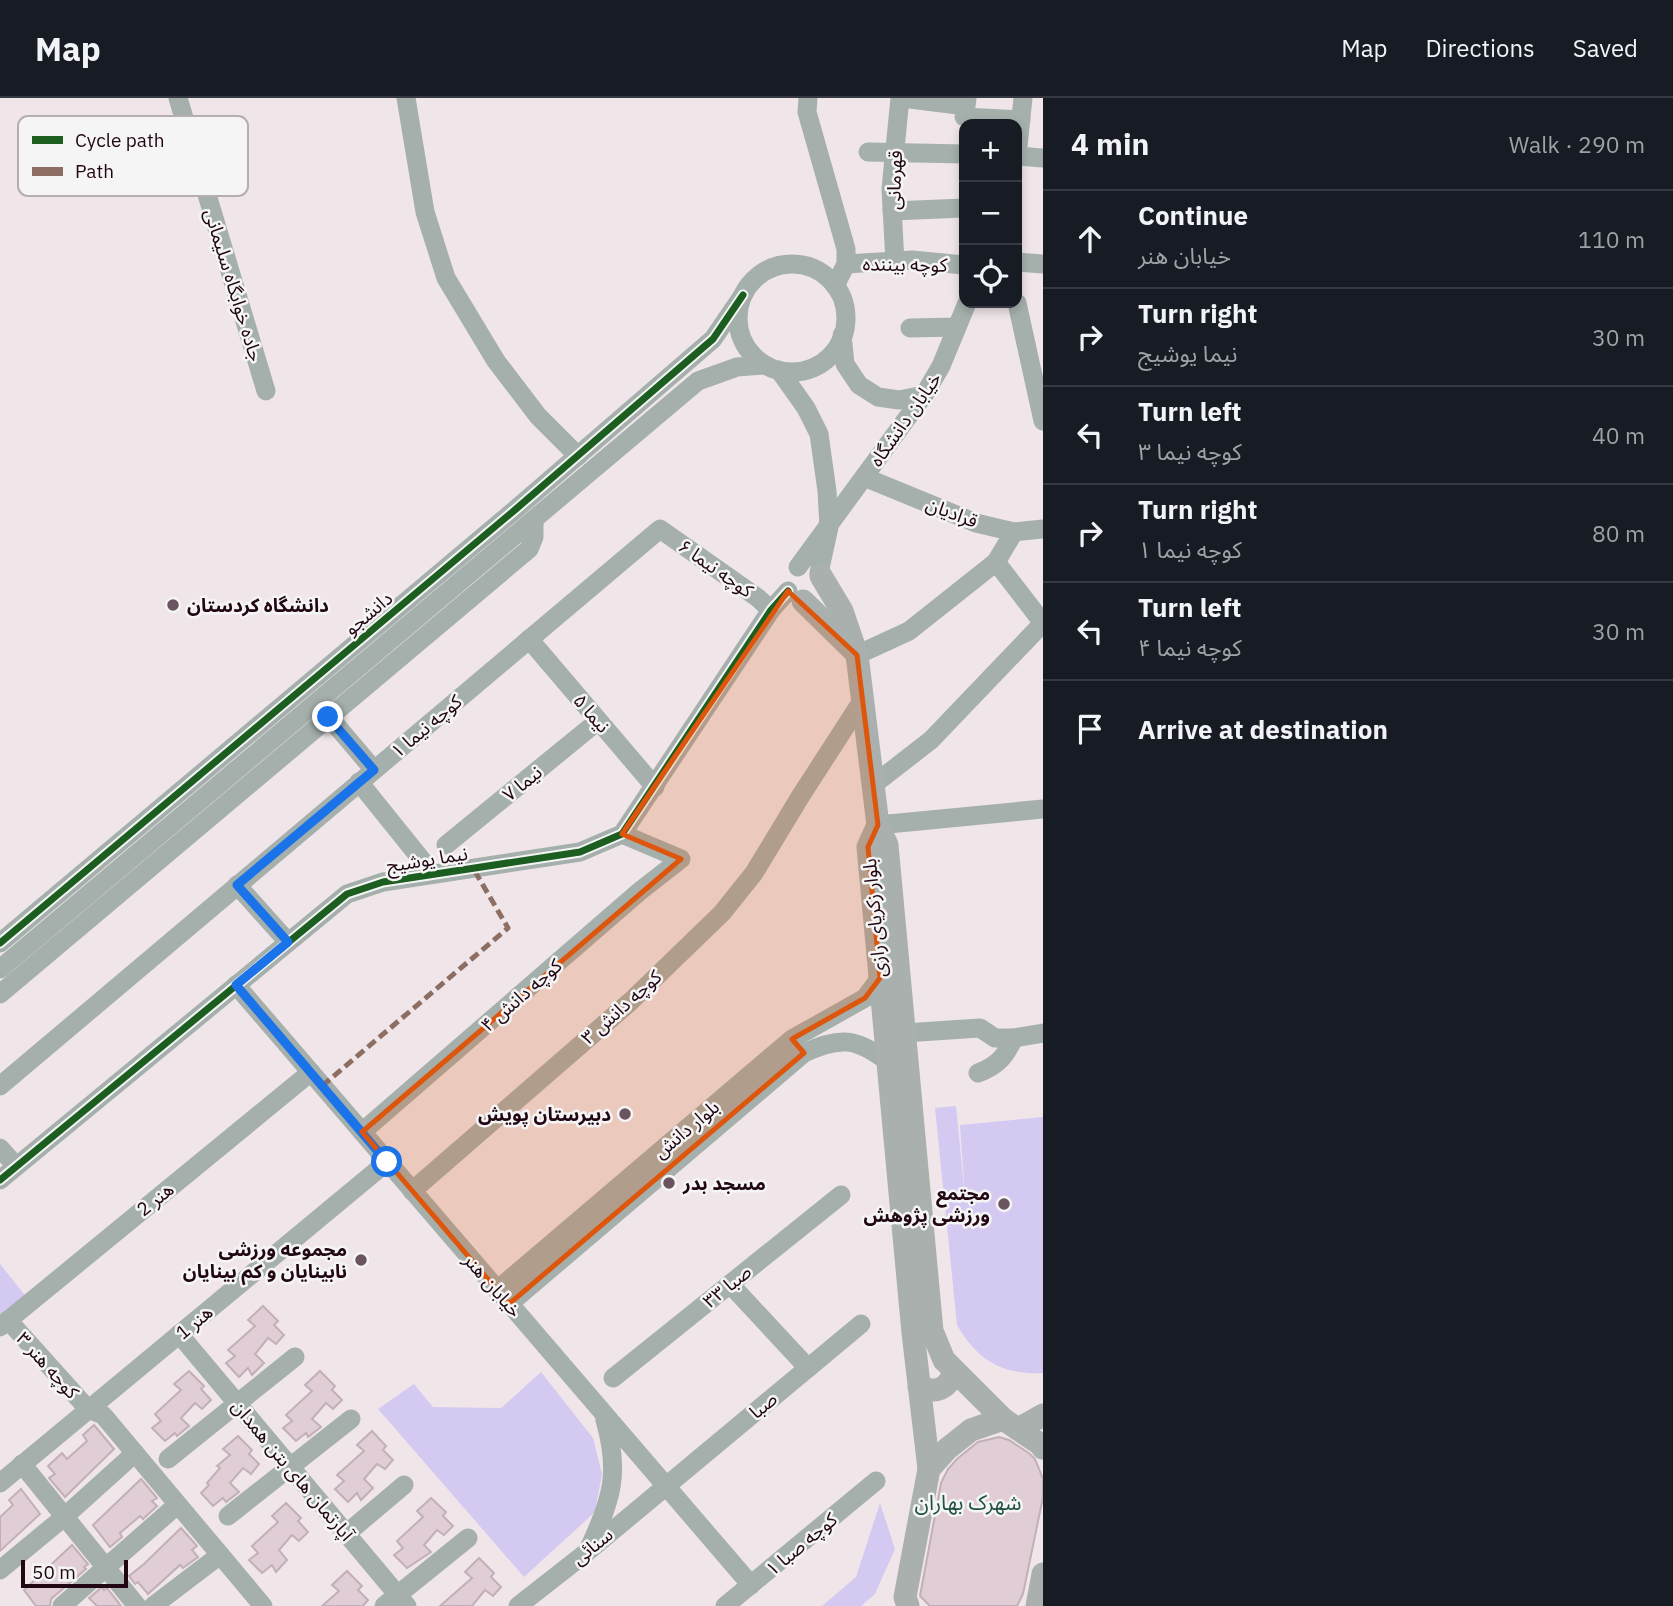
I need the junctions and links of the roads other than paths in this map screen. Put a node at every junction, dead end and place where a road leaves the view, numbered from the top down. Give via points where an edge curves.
1 (178, 98) edge
2 (406, 98) edge
3 (808, 98) edge
4 (901, 98) edge
5 (1023, 98) edge
6 (965, 107) edge
7 (183, 116) edge
8 (1017, 119) edge
9 (1021, 119) edge
10 (867, 152) dead end
11 (894, 153) junction
12 (959, 154) edge
13 (1022, 156) edge
14 (1043, 158) edge
15 (207, 196) edge
16 (959, 208) edge
17 (892, 211) junction
18 (895, 262) junction
19 (1022, 262) edge
20 (846, 264) junction
21 (1043, 264) edge
22 (959, 265) edge
23 (835, 286) junction
24 (743, 295) junction
25 (965, 308) edge
26 (1018, 308) edge
27 (957, 327) junction
28 (910, 328) dead end
29 (842, 335) junction
30 (772, 368) junction
31 (1039, 379) edge
32 (266, 391) dead end
33 (924, 395) junction
34 (1043, 421) edge
35 (578, 456) junction
36 (864, 477) junction
37 (534, 520) junction
38 (828, 527) junction
39 (660, 529) joint
40 (1043, 529) edge
41 (1014, 531) junction
42 (996, 562) junction
43 (798, 567) junction
44 (820, 575) junction
45 (795, 596) junction
46 (771, 610) junction
47 (1043, 623) edge
48 (528, 639) junction
49 (857, 655) junction
50 (862, 701) junction
51 (328, 717) junction
52 (598, 721) junction
53 (367, 776) junction
54 (873, 785) junction
55 (655, 787) junction
56 (1043, 809) edge
57 (878, 825) junction
58 (622, 834) junction
59 (446, 845) dead end
60 (433, 874) junction
61 (237, 885) junction
62 (288, 942) junction
63 (0, 943) edge
64 (0, 969) edge
65 (880, 978) junction
66 (236, 985) junction
67 (0, 994) edge
68 (904, 1033) junction
69 (1043, 1033) edge
70 (1014, 1038) junction
71 (798, 1046) junction
72 (888, 1062) junction
73 (310, 1072) junction
74 (978, 1073) dead end
75 (0, 1086) edge
76 (362, 1132) junction
77 (0, 1148) edge
78 (387, 1162) junction
79 (16, 1166) junction
80 (0, 1180) edge
81 (412, 1191) junction
82 (841, 1195) dead end
83 (730, 1284) junction
84 (243, 1296) dead end
85 (503, 1297) junction
86 (4, 1323) edge
87 (861, 1324) dead end
88 (182, 1339) junction
89 (295, 1357) dead end
90 (808, 1368) junction
91 (954, 1372) junction
92 (613, 1378) dead end
93 (919, 1387) junction
94 (124, 1397) dead end
95 (236, 1403) junction
96 (96, 1412) junction
97 (602, 1413) junction
98 (1043, 1415) edge
99 (351, 1419) dead end
100 (1010, 1424) junction
101 (1043, 1448) edge
102 (135, 1453) junction
103 (168, 1459) dead end
104 (22, 1464) junction
105 (290, 1467) junction
106 (929, 1469) junction
107 (876, 1481) dead end
108 (0, 1483) edge
109 (404, 1485) dead end
110 (665, 1486) junction
111 (177, 1505) junction
112 (228, 1516) dead end
113 (63, 1518) junction
114 (346, 1534) junction
115 (468, 1538) dead end
116 (587, 1552) junction
117 (220, 1555) junction
118 (106, 1569) junction
119 (0, 1570) edge
120 (1043, 1574) edge
121 (751, 1586) junction
122 (396, 1602) edge
123 (903, 1603) edge
124 (62, 1606) edge
125 (137, 1606) edge
126 (153, 1606) edge
127 (263, 1606) edge
128 (519, 1606) edge
129 (725, 1606) edge
130 (1037, 1606) edge

1 - 7 street, جاده خوابگاه سلیمانی
2 - 35 street via 425,212 446,278 496,361 538,416
3 - 20 street via 807,112 846,249
4 - 6 street
4 - 11 street, قهرمانی
5 - 9 street
6 - 8 street
10 - 11 street
11 - 12 street
11 - 17 street, قهرمانی
13 - 14 street
15 - 32 street, جاده خوابگاه سلیمانی
16 - 17 street
17 - 18 street, قهرمانی
18 - 20 street, کوچه بیننده
18 - 22 street, کوچه بیننده
19 - 21 street
20 - 23 street
23 - 24 street via 814,269 787,264 754,279
23 - 29 street via 846,318
24 - 30 street via 738,310 743,342 752,355
24 - 35 street, دانشجو via 713,339
25 - 27 street, خیابان دانشگاه
26 - 31 street
27 - 28 street
27 - 33 street, خیابان دانشگاه
29 - 30 street via 835,349 810,368 795,372
29 - 33 street via 845,364 859,385 878,397 899,400
30 - 37 street, دانشجو via 737,368 698,381
30 - 38 street via 806,408 819,434
31 - 34 street
33 - 36 street, خیابان دانشگاه
35 - 63 street, دانشجو
36 - 38 street, خیابان دانشگاه
36 - 41 street, قرادیان via 976,523
37 - 51 street via 529,549
37 - 64 street, دانشجو
38 - 43 street, خیابان دانشگاه
38 - 44 street, خیابان دانشگاه
39 - 46 street, کوچه نیما ۶
39 - 48 street, کوچه نیما ۱
40 - 41 street, قرادیان
41 - 42 street
42 - 47 street
42 - 49 street via 909,631
43 - 44 street via 807,565
43 - 45 street via 787,581
44 - 45 street via 822,586 812,600
44 - 49 main road via 842,611
45 - 46 street
45 - 49 main road
46 - 55 street
47 - 54 street via 930,740
48 - 52 street, نیما ۵
48 - 53 street, کوچه نیما ۱
49 - 50 main road
50 - 54 main road
50 - 81 street, کوچه دانش ۳ via 754,873 722,913 631,1001
51 - 53 street
51 - 67 street
52 - 55 street, نیما ۵
52 - 59 street, نیما ۷
53 - 60 street
53 - 61 street, کوچه نیما ۱
54 - 57 main road
55 - 58 street
56 - 57 street
57 - 65 main road, بلوار زکریای رازی via 868,847
57 - 68 main road, بلوار زکریای رازی via 887,845
58 - 60 street, نیما یوشیج via 580,852
58 - 76 street, کوچه دانش ۴ via 681,859
60 - 62 street, نیما یوشیج via 383,881 347,894
61 - 62 street
61 - 75 street, کوچه نیما ۱
62 - 66 street, نیما یوشیج
65 - 71 street, بلوار دانش via 865,998
65 - 72 main road, بلوار زکریای رازی
66 - 73 street, خیابان هنر
66 - 79 street, نیما یوشیج
68 - 70 street via 980,1028 995,1038
68 - 91 main road, بلوار زکریای رازی via 932,1331
69 - 70 street
70 - 74 street via 1006,1055
71 - 72 street, بلوار دانش via 848,1041 870,1048
71 - 85 street, بلوار دانش
72 - 93 main road, بلوار زکریای رازی
73 - 76 street, خیابان هنر
73 - 86 street, هنر 2
76 - 78 street, خیابان هنر
77 - 79 street
78 - 81 street, خیابان هنر
78 - 88 street, هنر 1
79 - 80 street, نیما یوشیج
81 - 85 street, خیابان هنر
82 - 83 street, ۳۳ صبا
83 - 90 street
83 - 92 street, ۳۳ صبا
84 - 88 street
85 - 97 street, خیابان هنر
86 - 96 street, کوچه هنر ۳
87 - 90 street, صبا
88 - 94 street
88 - 95 street, آپارتمان های بتن همدان
88 - 96 street, هنر 1
89 - 95 street
90 - 110 street, صبا
91 - 93 main road via 951,1381 937,1391
91 - 100 main road, بلوار زکریای رازی
93 - 106 main road, بلوار زکریای رازی
95 - 103 street
95 - 105 street, آپارتمان های بتن همدان
96 - 102 street, کوچه هنر ۳
96 - 104 street, هنر 1
97 - 110 street, خیابان هنر
97 - 116 street via 613,1447 613,1483
98 - 100 main road
99 - 105 street
100 - 101 main road, بلوار زکریای رازی
100 - 106 main road via 971,1430
102 - 111 street, کوچه هنر ۳
102 - 113 street
104 - 108 street, هنر 1
104 - 113 street
105 - 112 street
105 - 114 street, آپارتمان های بتن همدان
106 - 123 main road, بلوار زکریای رازی
107 - 121 street, کوچه صبا ۱
109 - 114 street
110 - 116 street, سنائی
110 - 121 street, خیابان هنر
111 - 117 street, کوچه هنر ۳
111 - 118 street
113 - 118 street
113 - 119 street
114 - 122 street, آپارتمان های بتن همدان
115 - 122 street
116 - 128 street, سنائی
117 - 126 street
117 - 127 street, کوچه هنر ۳
118 - 124 street
118 - 125 street
120 - 130 main road
121 - 129 street, کوچه صبا ۱

